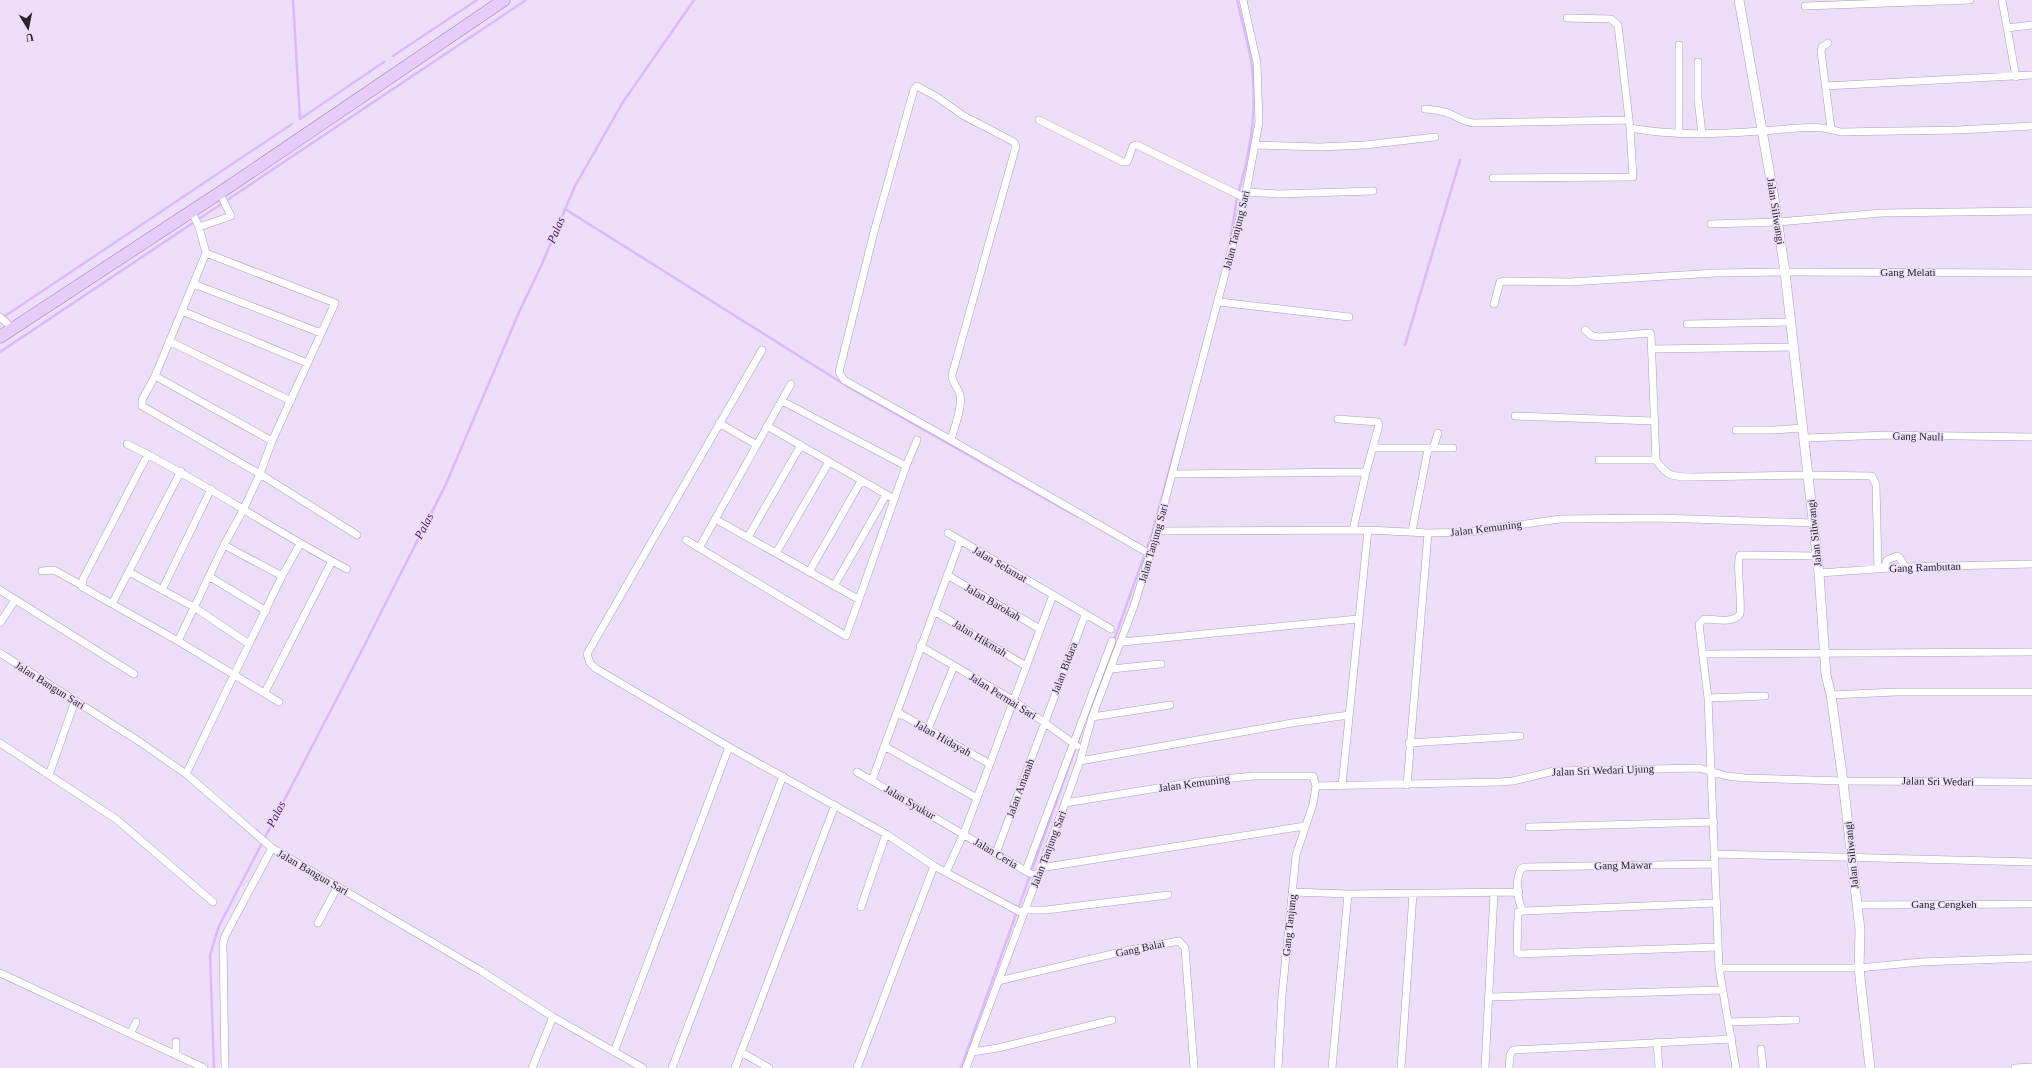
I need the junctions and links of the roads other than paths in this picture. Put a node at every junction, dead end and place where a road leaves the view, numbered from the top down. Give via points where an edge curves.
1 (504, 0) edge
2 (1243, 0) edge
3 (1739, 0) edge
4 (1970, 0) edge
5 (2002, 0) edge
6 (1805, 6) dead end
7 (1567, 18) dead end
8 (2032, 25) edge
9 (2007, 28) junction
10 (1828, 43) dead end
11 (1679, 45) dead end
12 (1698, 62) dead end
13 (2032, 75) edge
14 (2016, 77) junction
15 (1824, 86) junction
16 (1425, 109) dead end
17 (1039, 120) dead end
18 (1629, 124) junction
19 (2032, 126) edge
20 (1831, 128) junction
21 (1762, 131) junction
22 (1679, 134) junction
23 (1702, 134) junction
24 (1435, 137) dead end
25 (1256, 145) junction
26 (1493, 178) dead end
27 (1373, 191) dead end
28 (219, 192) junction
29 (1245, 195) junction
30 (191, 210) junction
31 (2032, 211) edge
32 (1778, 222) junction
33 (1711, 224) dead end
34 (199, 227) junction
35 (206, 253) junction
36 (1785, 272) junction
37 (2032, 273) edge
38 (194, 284) junction
39 (1219, 302) junction
40 (1494, 304) dead end
41 (182, 311) junction
42 (0, 317) edge
43 (1349, 317) dead end
44 (1790, 322) junction
45 (1687, 324) dead end
46 (9, 326) junction
47 (1585, 330) dead end
48 (321, 333) junction
49 (0, 337) edge
50 (169, 341) junction
51 (1794, 347) junction
52 (1652, 348) junction
53 (762, 350) dead end
54 (307, 363) junction
55 (155, 376) junction
56 (791, 384) dead end
57 (291, 401) junction
58 (782, 401) junction
59 (1515, 416) dead end
60 (1338, 419) dead end
61 (1653, 421) junction
62 (719, 423) junction
63 (767, 426) junction
64 (1802, 428) junction
65 (1736, 430) dead end
66 (1438, 433) dead end
67 (2032, 437) edge
68 (1805, 438) junction
69 (917, 440) dead end
70 (951, 440) junction
71 (272, 441) junction
72 (127, 444) dead end
73 (757, 445) junction
74 (801, 445) junction
75 (1374, 448) junction
76 (1430, 448) junction
77 (1452, 448) dead end
78 (148, 454) junction
79 (1599, 460) dead end
80 (1656, 460) junction
81 (829, 462) junction
82 (906, 466) junction
83 (180, 471) junction
84 (1366, 472) junction
85 (260, 474) junction
86 (1172, 474) junction
87 (1808, 474) junction
88 (861, 481) junction
89 (211, 489) junction
90 (886, 495) junction
91 (894, 499) junction
92 (243, 510) junction
93 (716, 519) junction
94 (1813, 523) junction
95 (1353, 530) junction
96 (1368, 530) junction
97 (1157, 531) junction
98 (1412, 531) junction
99 (948, 533) dead end
100 (1428, 533) junction
101 (357, 535) dead end
102 (748, 537) junction
103 (686, 540) dead end
104 (960, 541) junction
105 (300, 544) junction
106 (224, 545) junction
107 (699, 548) junction
108 (1147, 552) junction
109 (776, 553) junction
110 (1816, 556) junction
111 (332, 561) junction
112 (2032, 564) edge
113 (1905, 567) junction
114 (1881, 568) junction
115 (347, 569) dead end
116 (42, 571) dead end
117 (129, 572) junction
118 (809, 572) junction
119 (1819, 573) junction
120 (946, 575) junction
121 (282, 576) junction
122 (210, 577) junction
123 (81, 585) junction
124 (834, 586) junction
125 (0, 590) edge
126 (162, 590) junction
127 (1052, 595) junction
128 (858, 599) junction
129 (15, 600) junction
130 (112, 604) junction
131 (194, 607) junction
132 (266, 611) junction
133 (934, 611) junction
134 (1085, 614) junction
135 (1358, 619) junction
136 (0, 623) edge
137 (1040, 629) junction
138 (1111, 629) dead end
139 (178, 641) junction
140 (1112, 642) dead end
141 (1122, 642) junction
142 (249, 644) junction
143 (920, 646) junction
144 (2032, 652) edge
145 (0, 653) edge
146 (1824, 653) junction
147 (1704, 654) junction
148 (1161, 664) dead end
149 (1109, 665) junction
150 (954, 666) junction
151 (1026, 666) junction
152 (134, 674) dead end
153 (234, 675) junction
154 (265, 692) junction
155 (2032, 692) edge
156 (1831, 695) junction
157 (1765, 696) dead end
158 (1708, 698) junction
159 (75, 700) junction
160 (1013, 700) junction
161 (279, 702) dead end
162 (1170, 705) dead end
163 (897, 712) junction
164 (1349, 715) junction
165 (1092, 717) junction
166 (1044, 722) junction
167 (928, 728) junction
168 (1520, 736) dead end
169 (1409, 742) junction
170 (0, 743) edge
171 (884, 746) junction
172 (1078, 746) junction
173 (729, 748) junction
174 (1080, 761) junction
175 (990, 764) junction
176 (857, 772) dead end
177 (1711, 772) junction
178 (186, 774) junction
179 (49, 775) junction
180 (783, 776) junction
181 (872, 780) junction
182 (1843, 781) junction
183 (2032, 782) edge
184 (1407, 785) junction
185 (1316, 786) junction
186 (1342, 786) junction
187 (977, 798) junction
188 (1065, 803) junction
189 (835, 805) junction
190 (1714, 822) junction
191 (1305, 826) junction
192 (1529, 827) dead end
193 (964, 833) junction
194 (886, 834) junction
195 (271, 847) junction
196 (996, 853) junction
197 (1715, 854) junction
198 (1852, 858) junction
199 (2032, 862) edge
200 (1715, 864) junction
201 (934, 866) junction
202 (1040, 868) junction
203 (946, 872) junction
204 (1032, 874) junction
205 (338, 886) junction
206 (1293, 892) junction
207 (1519, 892) junction
208 (1494, 893) junction
209 (1348, 894) junction
210 (1412, 894) junction
211 (1168, 895) dead end
212 (213, 902) dead end
213 (1717, 903) junction
214 (2032, 904) edge
215 (1857, 905) junction
216 (861, 907) dead end
217 (1523, 910) junction
218 (1023, 912) junction
219 (318, 923) dead end
220 (1718, 948) junction
221 (2032, 958) edge
222 (1719, 968) junction
223 (1859, 968) junction
224 (0, 973) edge
225 (998, 981) junction
226 (1721, 990) junction
227 (1490, 997) junction
228 (553, 1017) junction
229 (1112, 1020) dead end
230 (1796, 1020) dead end
231 (136, 1022) dead end
232 (1728, 1022) junction
233 (130, 1034) junction
234 (1732, 1039) junction
235 (176, 1042) dead end
236 (1657, 1042) junction
237 (1761, 1049) dead end
238 (614, 1052) junction
239 (741, 1052) junction
240 (972, 1052) junction
241 (176, 1055) junction
242 (2032, 1067) edge
243 (204, 1068) edge
244 (225, 1068) edge
245 (532, 1068) edge
246 (643, 1068) edge
247 (672, 1068) edge
248 (735, 1068) edge
249 (769, 1068) edge
250 (857, 1068) edge
251 (966, 1068) edge
252 (1194, 1068) edge
253 (1278, 1068) edge
254 (1332, 1068) edge
255 (1401, 1068) edge
256 (1485, 1068) edge
257 (1509, 1068) edge
258 (1659, 1068) edge
259 (1736, 1068) edge
260 (1763, 1068) edge
261 (1870, 1068) edge
262 (2016, 1068) edge

1 - 28 main road
2 - 25 street, Jalan Tanjung Sari via 1257,63 1259,122
3 - 21 street, Jalan Siliwangi
4 - 6 street
5 - 9 street
7 - 18 street via 1611,19 1618,24
8 - 9 street
9 - 14 street
10 - 15 street via 1822,47 1821,52
11 - 22 street
12 - 23 street via 1698,99
13 - 14 street
14 - 15 street
15 - 20 street
16 - 18 street via 1443,111 1464,122 1474,123
17 - 29 street via 1123,162 1127,162 1134,146 1137,145
18 - 22 street
18 - 26 street via 1634,176
19 - 20 street via 1840,132
20 - 21 street
21 - 23 street
21 - 32 street, Jalan Siliwangi
22 - 23 street
24 - 25 street via 1365,145
25 - 29 street, Jalan Tanjung Sari
27 - 29 street
28 - 30 main road
28 - 34 street via 231,216
29 - 39 street, Jalan Tanjung Sari
30 - 34 street
30 - 46 main road
31 - 32 street via 1882,213
32 - 33 street
32 - 36 street, Jalan Siliwangi
34 - 35 street
35 - 38 street
35 - 48 street via 335,303
36 - 37 street, Gang Melati
36 - 40 street, Gang Melati via 1716,273 1570,282 1506,281 1500,282
36 - 44 street, Jalan Siliwangi
38 - 41 street
38 - 48 street
39 - 43 street
39 - 86 street, Jalan Tanjung Sari
41 - 50 street
41 - 54 street
42 - 46 street
44 - 45 street
44 - 51 street, Jalan Siliwangi
46 - 49 main road
47 - 52 street via 1592,336 1599,337 1650,333
48 - 54 street
50 - 55 street
50 - 57 street
51 - 52 street
51 - 64 street, Jalan Siliwangi
52 - 61 street
53 - 62 street
54 - 57 street
55 - 71 street
55 - 85 street via 142,400 143,408
56 - 58 street
57 - 71 street
58 - 63 street
58 - 82 street
59 - 61 street
60 - 75 street via 1378,422
61 - 80 street
62 - 73 street
62 - 173 street via 587,654 595,668
63 - 73 street
63 - 74 street
64 - 65 street
64 - 68 street, Jalan Siliwangi
66 - 76 street
67 - 68 street, Gang Nauli via 1890,435
68 - 87 street, Jalan Siliwangi
69 - 82 street
70 - 70 street via 844,380 839,372 876,224 914,89 917,86 964,116 1014,142 1016,146 952,375 961,400
70 - 108 street
71 - 85 street
72 - 78 street
73 - 93 street
74 - 81 street
74 - 102 street
75 - 76 street
75 - 84 street
76 - 77 street
76 - 98 street
78 - 83 street
78 - 123 street
79 - 80 street
80 - 87 street via 1667,474 1679,477
81 - 88 street
81 - 109 street
82 - 91 street
83 - 89 street
83 - 117 street
84 - 86 street
84 - 95 street
85 - 92 street
85 - 101 street
86 - 97 street, Jalan Tanjung Sari
87 - 94 street, Jalan Siliwangi
87 - 114 street via 1872,476 1876,485
88 - 90 street
88 - 118 street
89 - 92 street
89 - 126 street
90 - 91 street
90 - 124 street
91 - 128 street
92 - 105 street
92 - 106 street
93 - 102 street
93 - 107 street
94 - 100 street, Jalan Kemuning via 1659,518 1560,519 1470,532
94 - 110 street, Jalan Siliwangi
95 - 96 street, Jalan Kemuning
95 - 97 street, Jalan Kemuning
96 - 98 street, Jalan Kemuning
96 - 135 street
97 - 108 street, Jalan Tanjung Sari
98 - 100 street, Jalan Kemuning
99 - 104 street, Jalan Selamat
100 - 169 street
102 - 109 street
103 - 107 street
104 - 120 street
104 - 127 street, Jalan Selamat
105 - 111 street
105 - 121 street
106 - 121 street
106 - 122 street
107 - 128 street via 846,636
108 - 141 street, Jalan Tanjung Sari
109 - 118 street
110 - 119 street, Jalan Siliwangi
110 - 147 street via 1740,555 1740,614 1732,620 1700,621
111 - 115 street
111 - 154 street
112 - 113 street, Gang Rambutan
113 - 114 street, Gang Rambutan
113 - 114 street via 1897,556 1887,560
114 - 119 street, Gang Rambutan
116 - 123 street via 54,570
117 - 126 street
117 - 130 street
118 - 124 street
119 - 146 street, Jalan Siliwangi
120 - 133 street
120 - 137 street, Jalan Barokah
121 - 132 street
122 - 131 street
122 - 132 street
123 - 130 street via 85,590
124 - 128 street
125 - 129 street
126 - 131 street
127 - 134 street, Jalan Selamat
127 - 137 street
129 - 136 street
129 - 152 street
130 - 139 street
131 - 139 street
131 - 142 street
132 - 142 street
133 - 143 street
133 - 151 street, Jalan Hikmah
134 - 138 street, Jalan Selamat
134 - 166 street, Jalan Bidara
135 - 141 street
135 - 164 street
137 - 151 street
139 - 153 street
140 - 149 street
141 - 149 street, Jalan Tanjung Sari
142 - 153 street
143 - 150 street, Jalan Permai Sari
143 - 163 street
144 - 146 street
145 - 159 street, Jalan Bangun Sari
146 - 147 street
146 - 156 street, Jalan Siliwangi
147 - 158 street
148 - 149 street
149 - 165 street, Jalan Tanjung Sari
149 - 172 street
150 - 160 street, Jalan Permai Sari
150 - 167 street
151 - 160 street
153 - 154 street
153 - 178 street
154 - 161 street
155 - 156 street via 1888,692
156 - 182 street, Jalan Siliwangi
157 - 158 street
158 - 177 street
159 - 178 street, Jalan Bangun Sari
159 - 179 street
160 - 166 street, Jalan Permai Sari
160 - 175 street
162 - 165 street
163 - 167 street, Jalan Hidayah
163 - 171 street
164 - 174 street
164 - 186 street
165 - 172 street, Jalan Tanjung Sari
166 - 172 street, Jalan Permai Sari
166 - 196 street, Jalan Amanah
167 - 175 street, Jalan Hidayah
168 - 169 street
169 - 184 street
170 - 179 street
171 - 181 street
171 - 187 street
172 - 174 street, Jalan Tanjung Sari
172 - 204 street
173 - 180 street
173 - 238 street
174 - 188 street, Jalan Tanjung Sari
175 - 187 street
176 - 181 street, Jalan Syukur
177 - 182 street, Jalan Sri Wedari Ujung via 1744,778
177 - 184 street, Jalan Sri Wedari Ujung via 1699,768 1554,771 1506,782
177 - 190 street
178 - 195 street, Jalan Bangun Sari
179 - 212 street via 116,819
180 - 189 street
180 - 247 street
181 - 193 street, Jalan Syukur
182 - 183 street, Jalan Sri Wedari
182 - 198 street, Jalan Siliwangi
184 - 186 street, Jalan Sri Wedari Ujung
185 - 186 street, Jalan Sri Wedari Ujung
185 - 188 street, Jalan Kemuning via 1313,776 1254,776 1201,781
185 - 191 street, Gang Tanjung
187 - 193 street
188 - 202 street, Jalan Tanjung Sari
189 - 194 street
189 - 239 street
190 - 192 street
190 - 197 street
191 - 202 street
191 - 206 street, Gang Tanjung via 1296,854
193 - 196 street, Jalan Ceria
193 - 203 street
194 - 201 street
194 - 216 street
195 - 205 street, Jalan Bangun Sari
195 - 244 street via 223,944
196 - 204 street, Jalan Ceria
197 - 198 street
197 - 200 street
198 - 199 street
198 - 215 street, Jalan Siliwangi
200 - 207 street, Gang Mawar via 1530,866 1520,871
200 - 213 street
201 - 203 street
201 - 250 street
202 - 204 street, Jalan Tanjung Sari
203 - 218 street
204 - 218 street, Jalan Tanjung Sari
205 - 219 street
205 - 228 street, Jalan Bangun Sari
206 - 209 street
206 - 253 street, Gang Tanjung via 1282,995
207 - 208 street
207 - 217 street via 1519,902
208 - 210 street
208 - 227 street
209 - 210 street
209 - 254 street
210 - 255 street
211 - 218 street
213 - 217 street
213 - 220 street
214 - 215 street, Gang Cengkeh
215 - 223 street, Jalan Siliwangi via 1860,930
217 - 220 street via 1518,912 1516,946 1520,954
218 - 225 street, Jalan Tanjung Sari
220 - 222 street
221 - 223 street via 1921,962
222 - 223 street
222 - 226 street
223 - 261 street, Jalan Siliwangi
224 - 233 street
225 - 240 street, Jalan Tanjung Sari
225 - 252 street, Gang Balai via 1180,941 1185,948
226 - 227 street
226 - 232 street
227 - 256 street
228 - 238 street, Jalan Bangun Sari
228 - 245 street
229 - 240 street
230 - 232 street
231 - 233 street
232 - 234 street
233 - 241 street
234 - 236 street
234 - 259 street
235 - 241 street
236 - 257 street via 1513,1050 1510,1053
236 - 258 street
237 - 260 street
238 - 246 street, Jalan Bangun Sari
239 - 248 street
239 - 249 street
240 - 251 street, Jalan Tanjung Sari
241 - 243 street
242 - 262 street

